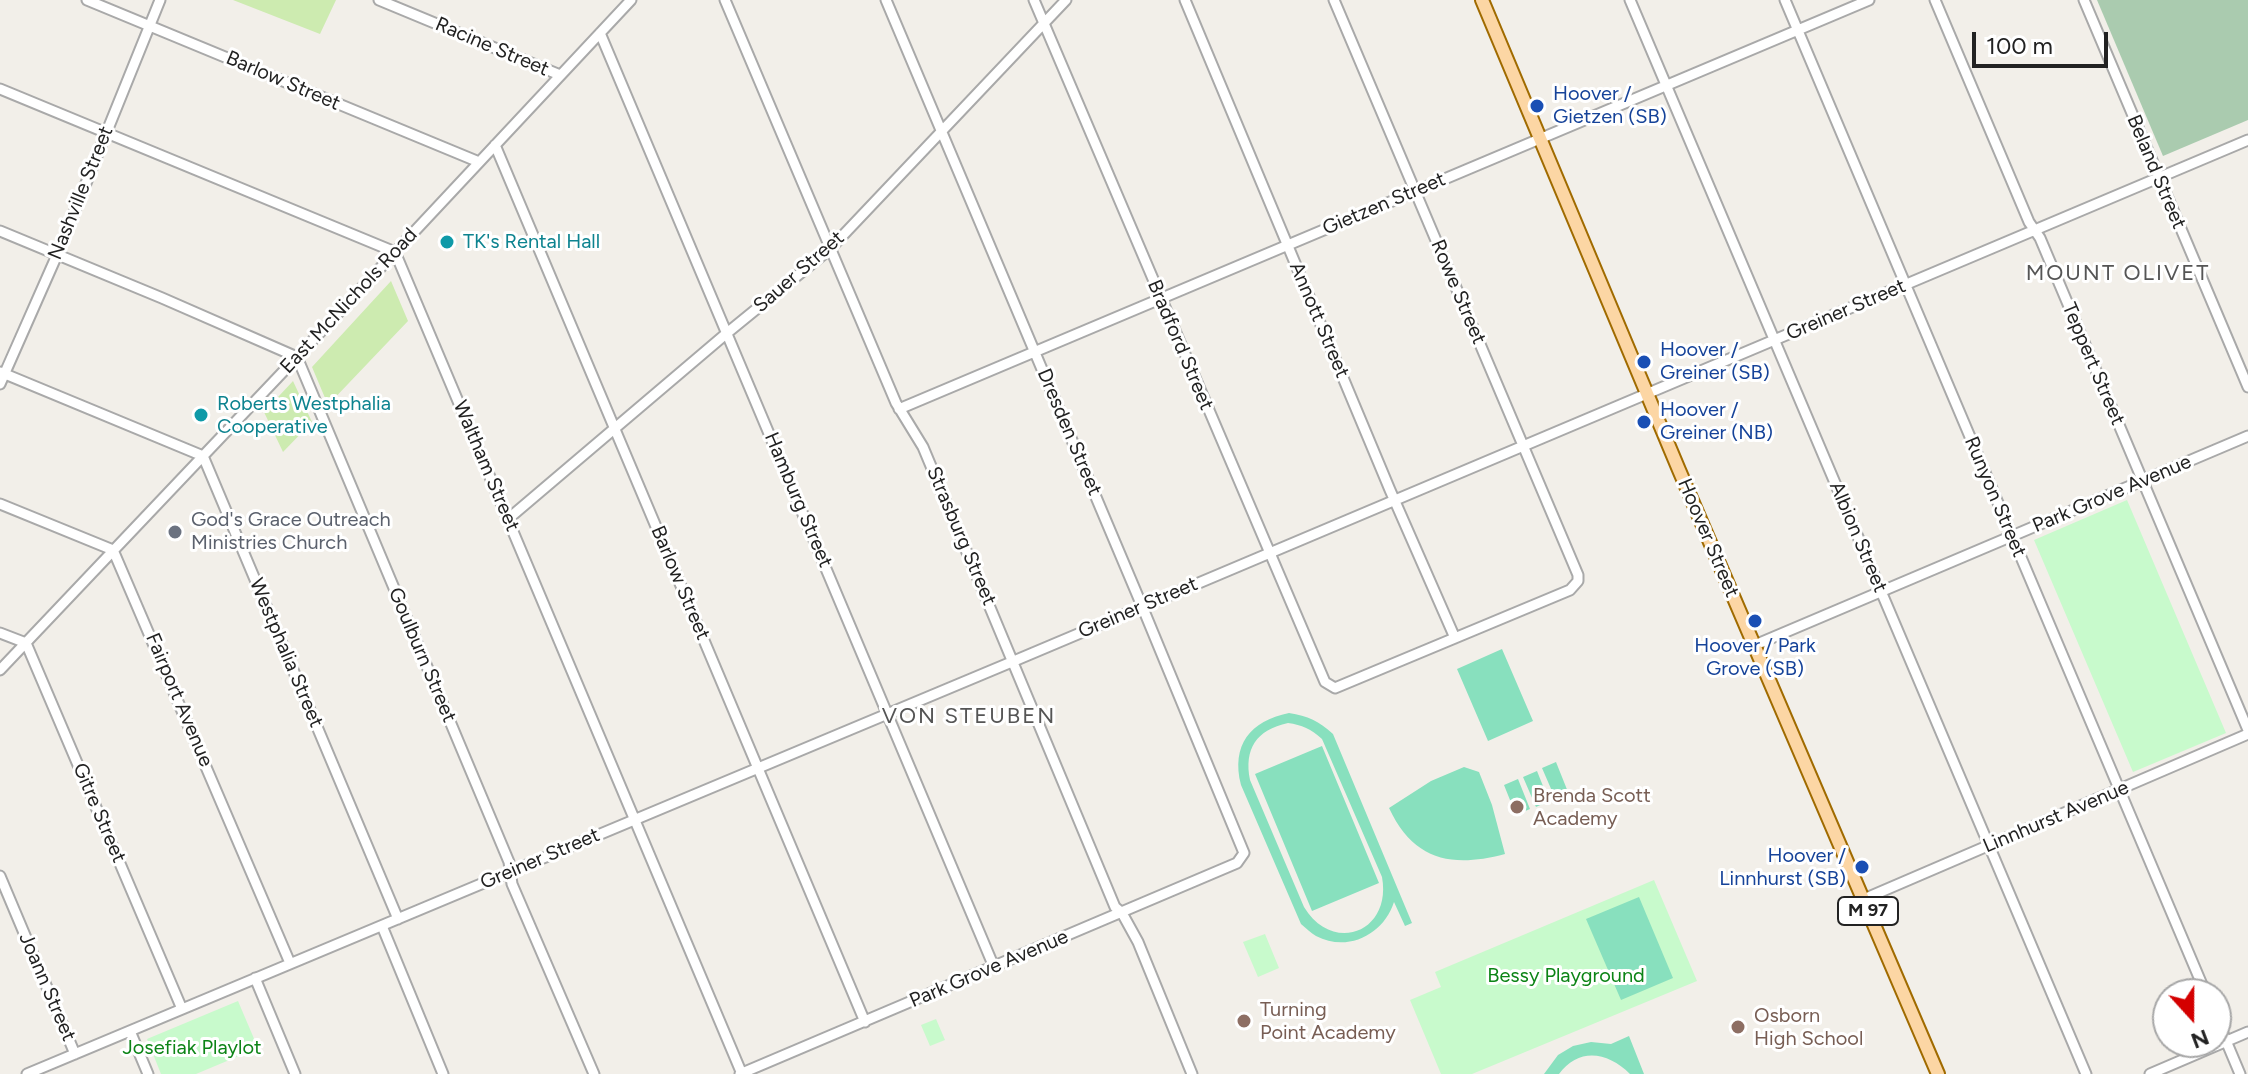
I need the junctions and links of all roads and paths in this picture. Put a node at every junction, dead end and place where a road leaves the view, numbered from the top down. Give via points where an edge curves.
1 (87, 0) edge
2 (160, 0) edge
3 (379, 0) edge
4 (631, 0) edge
5 (725, 0) edge
6 (886, 0) edge
7 (1034, 0) edge
8 (1066, 0) edge
9 (1185, 0) edge
10 (1334, 0) edge
11 (1482, 0) edge
12 (1630, 0) edge
13 (1785, 0) edge
14 (1869, 0) edge
15 (1935, 0) edge
16 (2084, 0) edge
17 (1044, 23) junction
18 (150, 25) junction
19 (1798, 30) junction
20 (600, 33) junction
21 (560, 75) junction
22 (1667, 85) junction
23 (0, 89) edge
24 (105, 132) junction
25 (942, 132) junction
26 (1540, 139) junction
27 (2248, 140) edge
28 (495, 145) junction
29 (479, 162) junction
30 (2158, 178) junction
31 (1415, 191) junction
32 (0, 231) edge
33 (2034, 231) junction
34 (1287, 245) junction
35 (830, 249) junction
36 (395, 252) junction
37 (57, 255) junction
38 (1906, 285) junction
39 (1159, 298) junction
40 (727, 333) junction
41 (1775, 340) junction
42 (1034, 350) junction
43 (297, 357) junction
44 (2, 373) edge
45 (0, 384) edge
46 (2248, 387) edge
47 (1647, 394) junction
48 (899, 409) junction
49 (615, 428) junction
50 (2248, 436) edge
51 (1523, 446) junction
52 (203, 456) junction
53 (2143, 481) junction
54 (1395, 500) junction
55 (0, 504) edge
56 (508, 519) junction
57 (2012, 536) junction
58 (113, 550) junction
59 (1270, 552) junction
60 (1881, 591) junction
61 (1142, 606) junction
62 (0, 633) edge
63 (1455, 638) junction
64 (26, 643) junction
65 (1755, 645) junction
66 (1014, 661) junction
67 (0, 670) edge
68 (888, 712) junction
69 (2248, 732) edge
70 (758, 767) junction
71 (2119, 789) junction
72 (635, 818) junction
73 (1989, 846) junction
74 (1237, 863) joint
75 (512, 871) junction
76 (0, 876) edge
77 (1864, 899) junction
78 (1122, 913) junction
79 (398, 919) junction
80 (382, 926) junction
81 (290, 963) junction
82 (994, 967) junction
83 (255, 978) junction
84 (2199, 978) edge
85 (182, 1009) junction
86 (865, 1022) junction
87 (130, 1031) junction
88 (75, 1054) junction
89 (2232, 1055) edge
90 (2187, 1058) edge
91 (27, 1074) edge
92 (148, 1074) edge
93 (295, 1074) edge
94 (443, 1074) edge
95 (594, 1074) edge
96 (741, 1074) edge
97 (1192, 1074) edge
98 (1938, 1074) edge
99 (2086, 1074) edge
100 (2150, 1074) edge
101 (2240, 1074) edge

1 - 18 street, Barlow Street
2 - 18 street, Nashville Street
3 - 21 street, Racine Street
4 - 20 street, East McNichols Road
5 - 35 street, Strasburg Street
6 - 25 street, Dresden Street
7 - 17 street, Bradford Street
8 - 17 street, Sauer Street
9 - 34 street, Annott Street
10 - 31 street, Rowe Street
11 - 26 main road, Hoover Street / M 97
12 - 22 street, Albion Street
13 - 19 street, Runyon Street
14 - 19 street, Gietzen Street
15 - 33 street, Teppert Street
16 - 30 street, Beland Street
17 - 25 street, Sauer Street
17 - 39 street, Bradford Street
18 - 24 street, Nashville Street
18 - 29 street, Barlow Street
19 - 22 street, Gietzen Street
19 - 38 street, Runyon Street
20 - 21 street, East McNichols Road
20 - 40 street, Hamburg Street
21 - 28 street, East McNichols Road
22 - 26 street, Gietzen Street
22 - 41 street, Albion Street
23 - 24 street
24 - 36 street
24 - 37 street, Nashville Street
25 - 35 street, Sauer Street
25 - 42 street, Dresden Street
26 - 31 street, Gietzen Street
26 - 47 main road, Hoover Street / M 97
27 - 30 street, Greiner Street
28 - 29 street, East McNichols Road
28 - 49 street, Barlow Street
29 - 36 street, East McNichols Road
30 - 33 street, Greiner Street
30 - 46 street, Beland Street
31 - 34 street, Gietzen Street
31 - 51 street, Rowe Street
32 - 37 street
33 - 38 street, Greiner Street
33 - 53 street, Teppert Street
34 - 39 street, Gietzen Street
34 - 54 street, Annott Street
35 - 40 street, Sauer Street
35 - 48 street, Strasburg Street
36 - 43 street, East McNichols Road
36 - 56 street, Waltham Street
37 - 43 street
37 - 44 street, Nashville Street
38 - 41 street, Greiner Street
38 - 57 street, Runyon Street
39 - 42 street, Gietzen Street
39 - 59 street, Bradford Street
40 - 49 street, Sauer Street
40 - 68 street, Hamburg Street
41 - 47 street, Greiner Street
41 - 60 street, Albion Street
42 - 48 street, Gietzen Street
42 - 61 street, Dresden Street
43 - 52 street, East McNichols Road
43 - 75 street, Goulburn Street
44 - 45 street, Nashville Street
44 - 52 street
47 - 51 street, Greiner Street
47 - 65 main road, Hoover Street / M 97
48 - 66 street, Strasburg Street via 923,447
49 - 56 street, Sauer Street
49 - 70 street, Barlow Street
50 - 53 street, Park Grove Avenue
51 - 54 street, Greiner Street
51 - 63 street, Rowe Street via 1578,575 1576,584
52 - 58 street, East McNichols Road
52 - 79 street, Westphalia Street
53 - 57 street, Park Grove Avenue
53 - 69 street, Teppert Street
54 - 59 street, Greiner Street
54 - 63 street, Annott Street
55 - 58 street
56 - 72 street, Waltham Street
57 - 60 street, Park Grove Avenue
57 - 71 street, Runyon Street
58 - 64 street, East McNichols Road
58 - 81 street, Fairport Avenue
59 - 61 street, Greiner Street
59 - 63 street, Bradford Street via 1330,687
60 - 65 street, Park Grove Avenue
60 - 73 street, Albion Street
61 - 66 street, Greiner Street
61 - 74 street, Dresden Street via 1243,848
62 - 64 street
64 - 67 street, East McNichols Road
64 - 85 street, Gitre Street
65 - 77 main road, Hoover Street / M 97
66 - 68 street, Greiner Street
66 - 78 street, Strasburg Street via 1115,907
68 - 70 street, Greiner Street
68 - 82 street, Hamburg Street
69 - 71 street, Linnhurst Avenue
70 - 72 street, Greiner Street
70 - 86 street, Barlow Street
71 - 73 street, Linnhurst Avenue
71 - 84 street, Runyon Street
72 - 75 street, Greiner Street
72 - 96 street, Waltham Street
73 - 77 street, Linnhurst Avenue
73 - 99 street, Albion Street
74 - 78 street, Park Grove Avenue
75 - 79 street, Greiner Street
75 - 95 street, Goulburn Street via 512,884
76 - 88 street, Joann Street
77 - 98 main road, Hoover Street / M 97
78 - 82 street, Park Grove Avenue
78 - 97 street, Strasburg Street
79 - 80 street, Greiner Street
80 - 81 street, Greiner Street
80 - 94 street
81 - 83 street, Greiner Street
82 - 86 street, Park Grove Avenue
83 - 85 street, Greiner Street
83 - 93 street
85 - 87 street, Greiner Street
86 - 96 street, Park Grove Avenue
87 - 88 street, Greiner Street
87 - 92 street
88 - 91 street, Greiner Street
89 - 101 street
90 - 100 street

